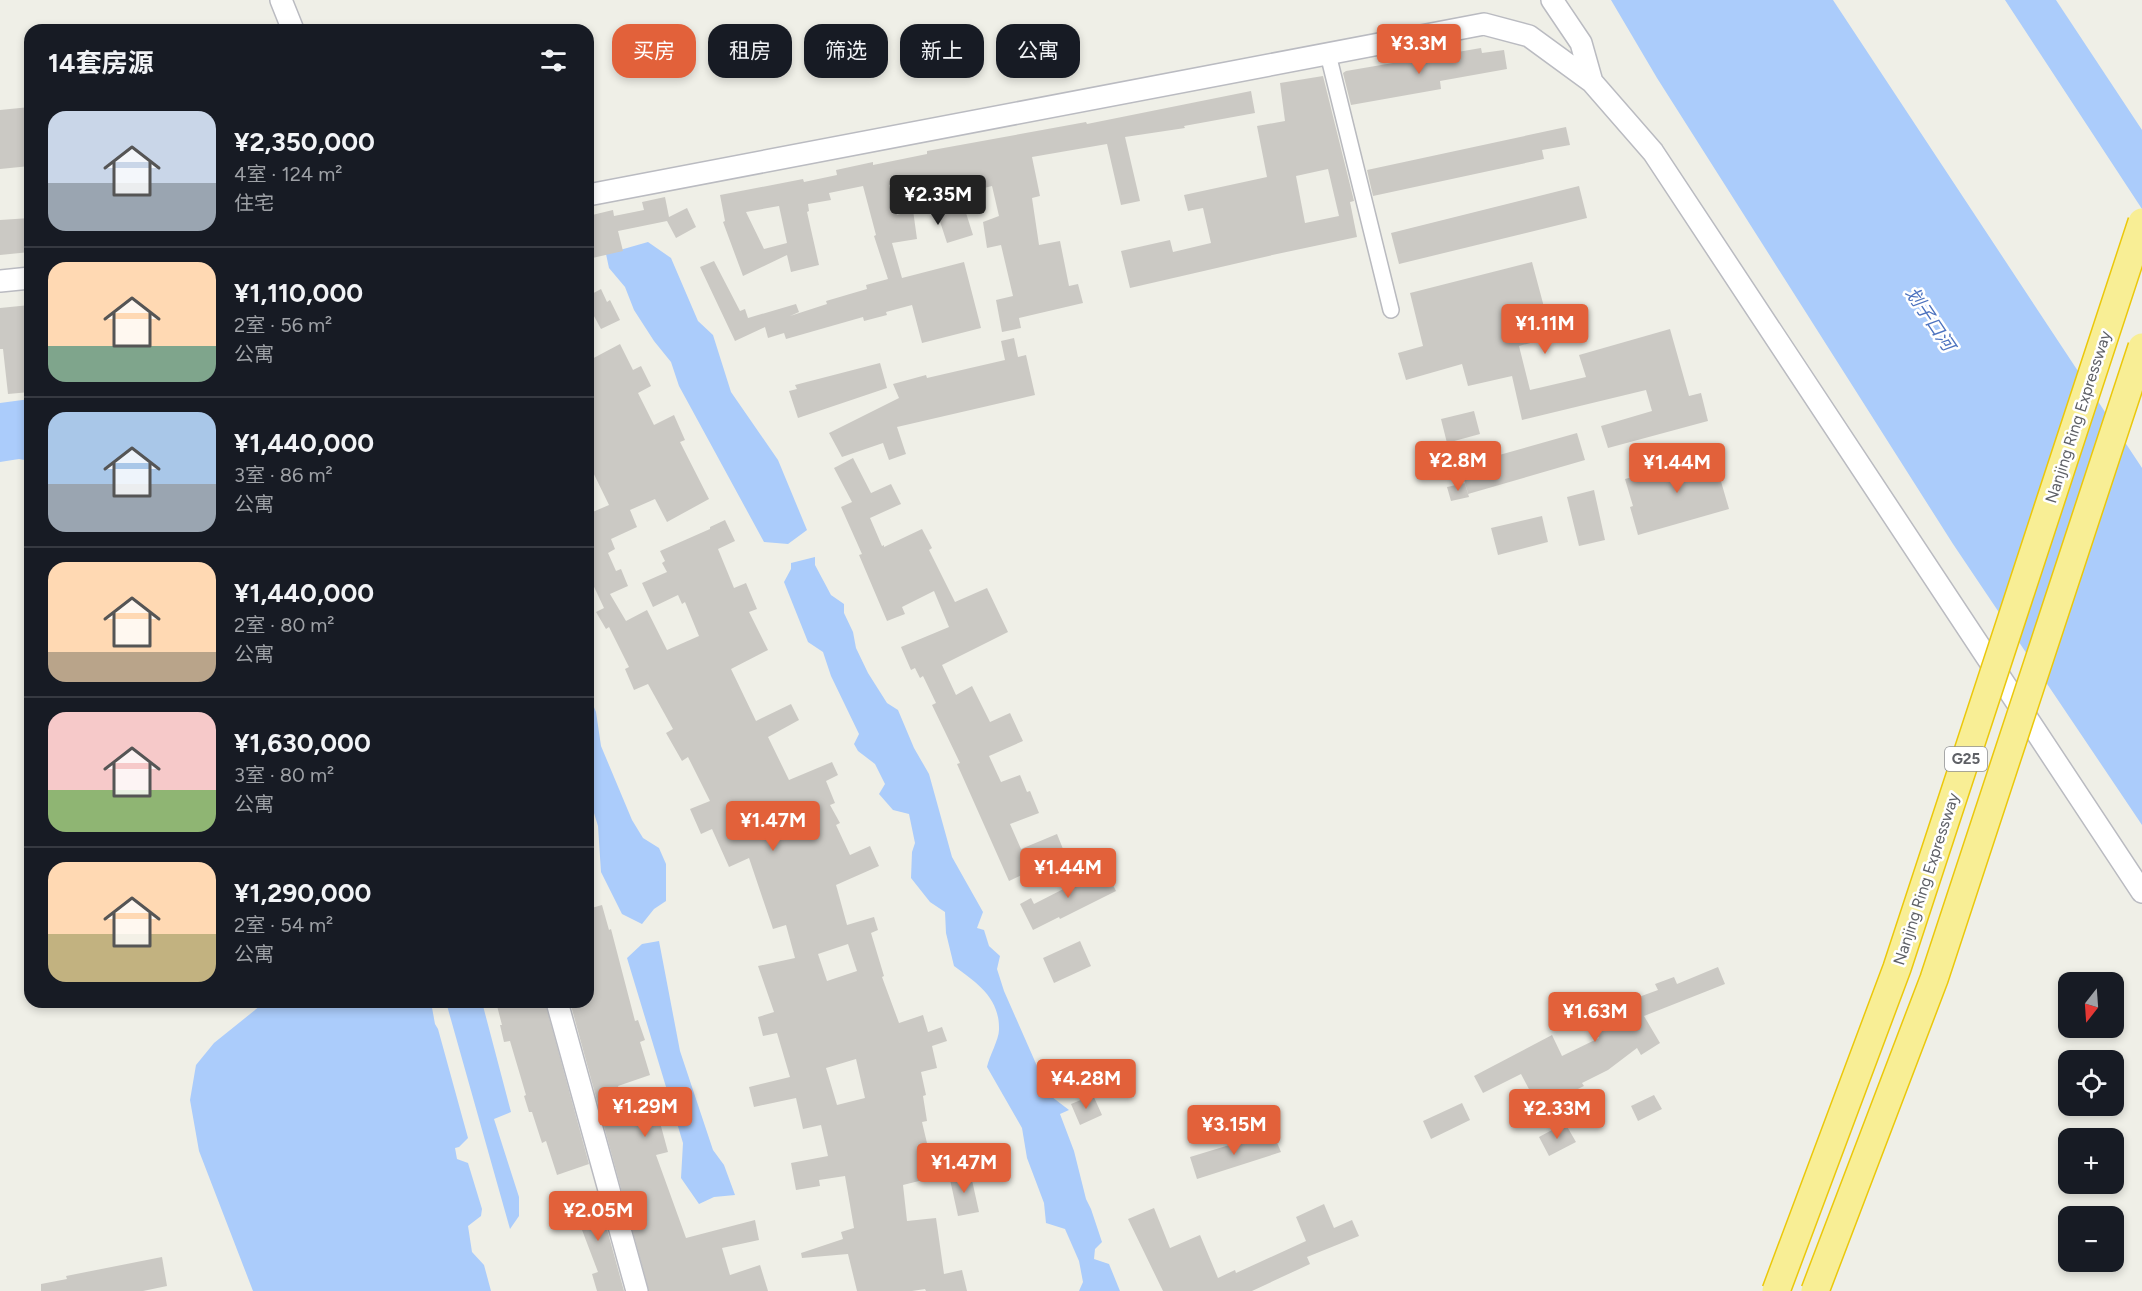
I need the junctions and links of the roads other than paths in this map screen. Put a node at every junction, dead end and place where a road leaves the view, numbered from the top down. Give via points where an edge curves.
1 (281, 0) edge
2 (1552, 0) edge
3 (290, 24) edge
4 (1328, 54) junction
5 (1592, 82) junction
6 (594, 194) edge
7 (2142, 222) edge
8 (24, 279) edge
9 (0, 281) edge
10 (1391, 310) dead end
11 (2142, 347) edge
12 (2142, 892) edge
13 (559, 1008) edge
14 (637, 1291) edge
15 (1776, 1291) edge
16 (1815, 1291) edge

1 - 3 main road
2 - 5 main road via 1581,43
4 - 5 main road via 1484,24 1530,36
4 - 6 main road
4 - 10 street
5 - 12 main road via 1659,162
7 - 15 highway, Nanjing Ring Expressway / G25, bridge via 1897,968
8 - 9 main road
11 - 16 highway, G25, bridge via 1934,979
13 - 14 main road

